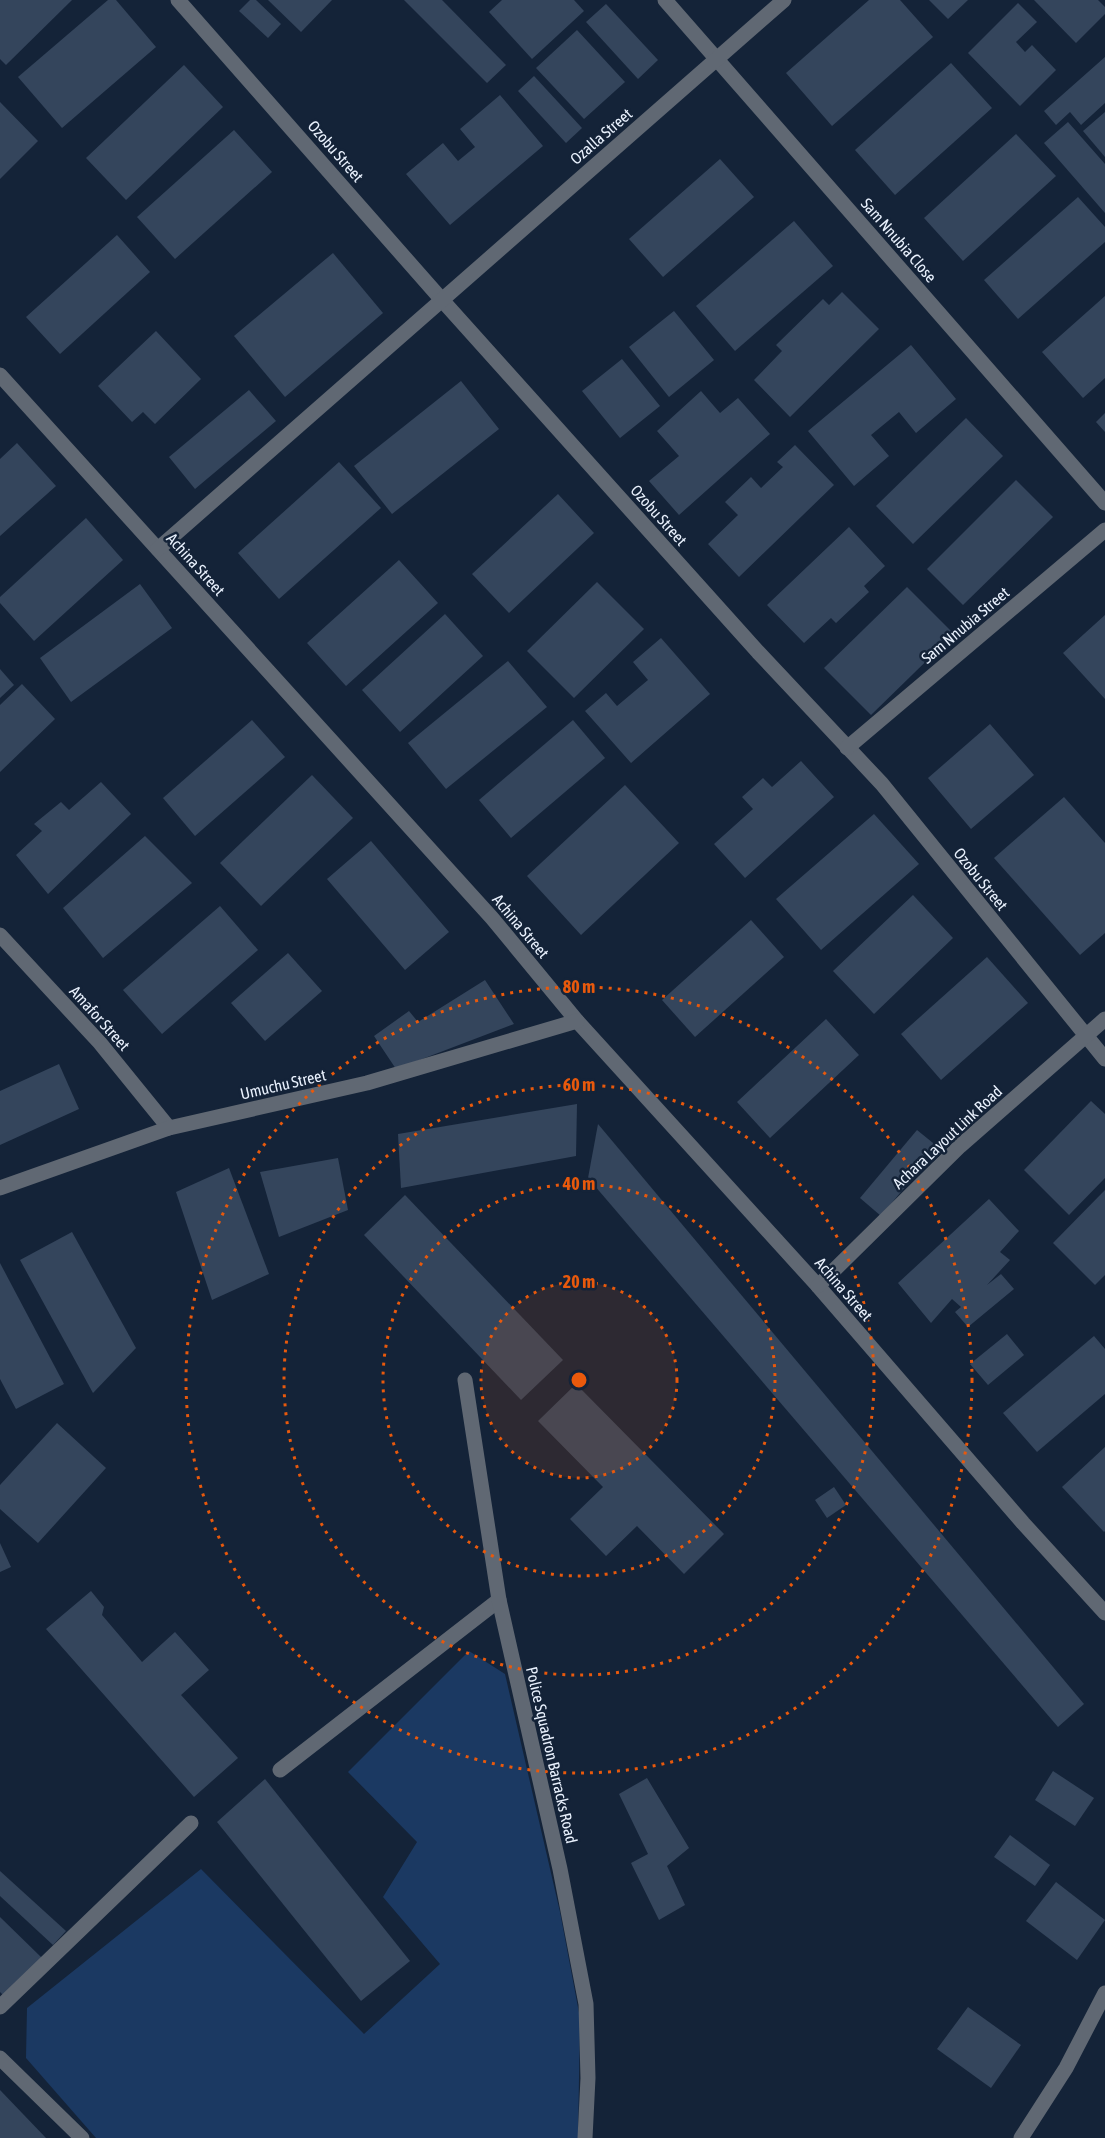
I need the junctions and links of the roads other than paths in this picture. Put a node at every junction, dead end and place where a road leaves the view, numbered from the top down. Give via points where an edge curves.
1 (178, 0) edge
2 (665, 0) edge
3 (784, 0) edge
4 (717, 58) junction
5 (442, 300) junction
6 (0, 375) edge
7 (1105, 503) edge
8 (1105, 530) edge
9 (158, 549) junction
10 (848, 748) junction
11 (0, 935) edge
12 (1105, 1019) edge
13 (577, 1022) junction
14 (1085, 1037) junction
15 (1105, 1059) edge
16 (169, 1128) junction
17 (0, 1188) edge
18 (818, 1286) junction
19 (465, 1380) dead end
20 (499, 1600) junction
21 (1105, 1612) edge
22 (280, 1770) dead end
23 (191, 1823) dead end
24 (1105, 1993) edge
25 (0, 2007) edge
26 (0, 2058) edge
27 (82, 2138) edge
28 (585, 2138) edge
29 (1021, 2138) edge

1 - 5 street, Ozobu Street
2 - 4 street, Sam Nnubia Close
3 - 4 street, Ozalla Street
4 - 5 street, Ozalla Street
4 - 7 street, Sam Nnubia Close
5 - 9 street, Ozalla Street
5 - 10 street, Ozobu Street
6 - 9 street, Achina Street
8 - 10 street, Sam Nnubia Street
9 - 13 street, Achina Street via 492,918
10 - 14 street, Ozobu Street via 882,784
11 - 16 street, Amafor Street via 100,1043
12 - 14 street, Achara Layout Link Road
13 - 16 street, Umuchu Street via 367,1083
13 - 18 street, Achina Street
14 - 15 street, Ozobu Street
14 - 18 street, Achara Layout Link Road via 960,1146
16 - 17 street, Umuchu Street
18 - 21 street, Achina Street
19 - 20 street, Police Squadron Barracks Road
20 - 22 street
20 - 28 street, Police Squadron Barracks Road via 560,1869 586,2004
23 - 25 street
24 - 29 street via 1066,2068
26 - 27 street

